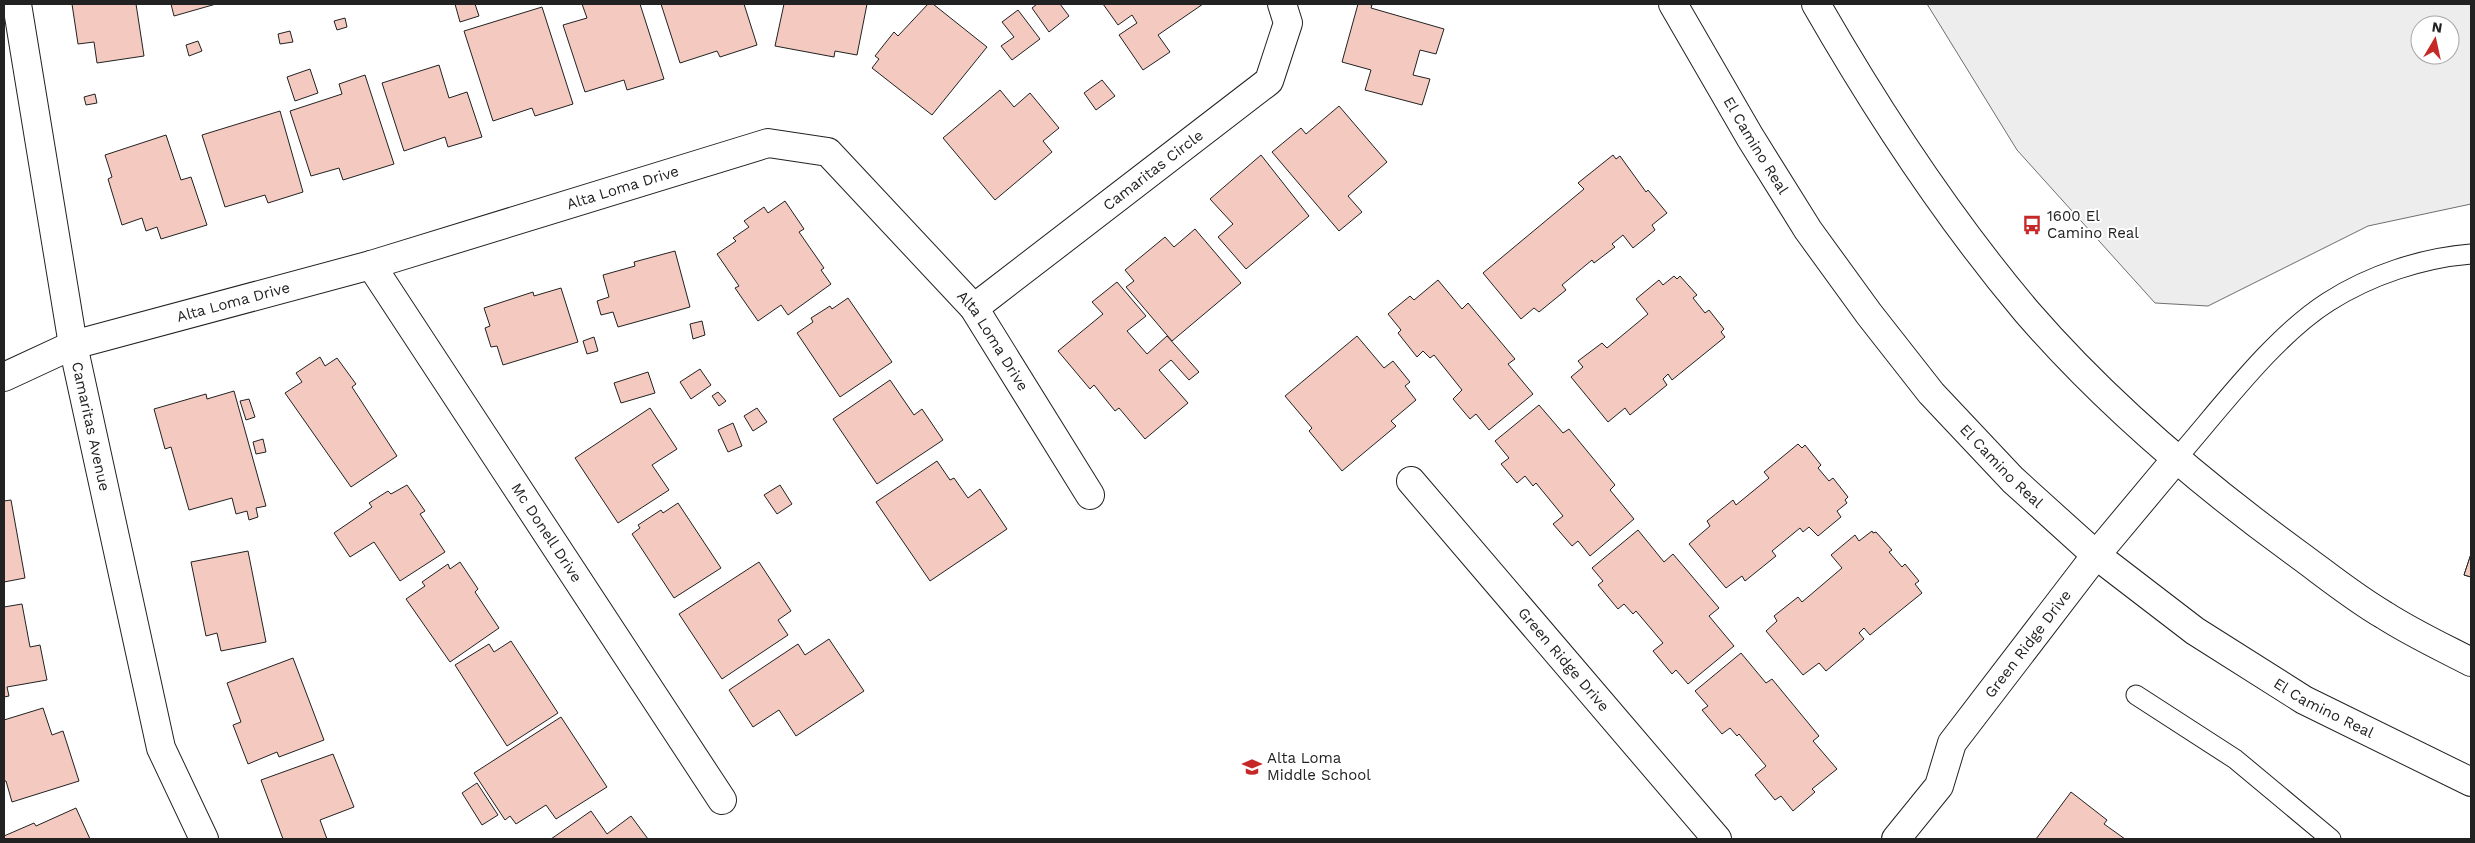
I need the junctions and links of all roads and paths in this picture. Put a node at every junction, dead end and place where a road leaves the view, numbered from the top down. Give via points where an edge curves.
1 (17, 4) edge
2 (1282, 4) edge
3 (1673, 4) edge
4 (1816, 4) edge
5 (2471, 254) edge
6 (371, 265) junction
7 (974, 308) junction
8 (72, 345) junction
9 (4, 377) edge
10 (2177, 458) junction
11 (1410, 481) dead end
12 (1090, 495) dead end
13 (2096, 555) junction
14 (2471, 662) edge
15 (2136, 695) dead end
16 (2471, 782) edge
17 (722, 800) dead end
18 (204, 839) edge
19 (1717, 839) edge
20 (1896, 839) edge
21 (2331, 839) edge

1 - 8 street, Camaritas Avenue
2 - 7 street, Camaritas Circle via 1288,23 1269,81
3 - 13 street, El Camino Real via 1808,230 1870,314 1931,393 2001,467
4 - 10 street via 1906,153 1964,232 2028,312 2098,387
5 - 10 lane via 2448,256 2387,273 2328,302 2278,344
6 - 7 street, Alta Loma Drive via 768,142 828,152
6 - 8 street, Alta Loma Drive
6 - 17 street, Mc Donell Drive
7 - 12 street, Alta Loma Drive
8 - 9 street, Alta Loma Drive
8 - 18 street, Camaritas Avenue via 161,748
10 - 13 street, Green Ridge Drive
10 - 14 street via 2262,527 2364,602
11 - 19 street, Green Ridge Drive
13 - 16 street, El Camino Real via 2195,630 2304,700
13 - 20 street, Green Ridge Drive via 1952,743 1939,786
15 - 21 lane via 2235,760

